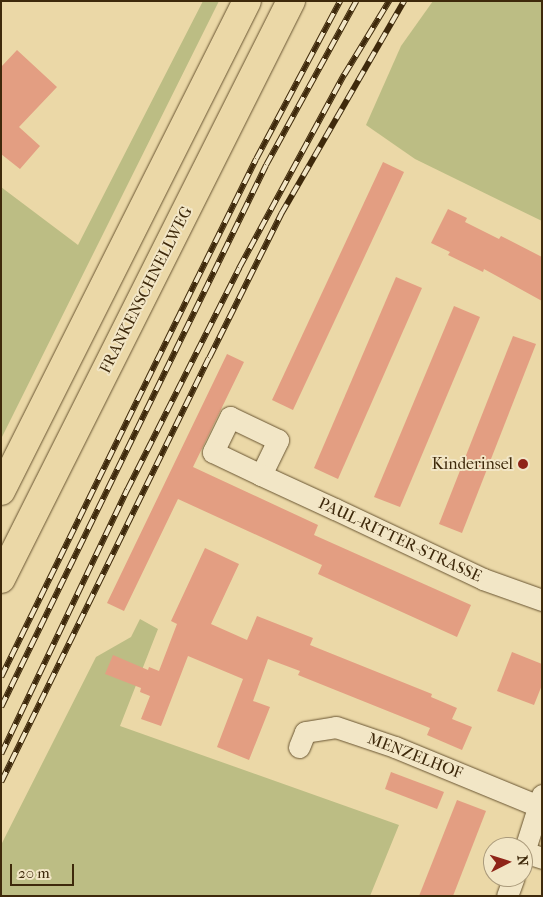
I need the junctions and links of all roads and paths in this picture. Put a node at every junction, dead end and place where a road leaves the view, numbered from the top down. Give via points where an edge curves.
1 (247, 1) edge
2 (291, 1) edge
3 (261, 475) dead end
4 (1, 491) edge
5 (1, 579) edge
6 (542, 600) edge
7 (298, 747) dead end
8 (540, 800) edge
9 (533, 838) edge

1 - 4 highway
2 - 5 highway, FRANKENSCHNELLWEG
3 - 6 street, PAUL-RITTER-STRASSE via 483,578
7 - 8 street, MENZELHOF via 305,732 336,726
8 - 9 street

